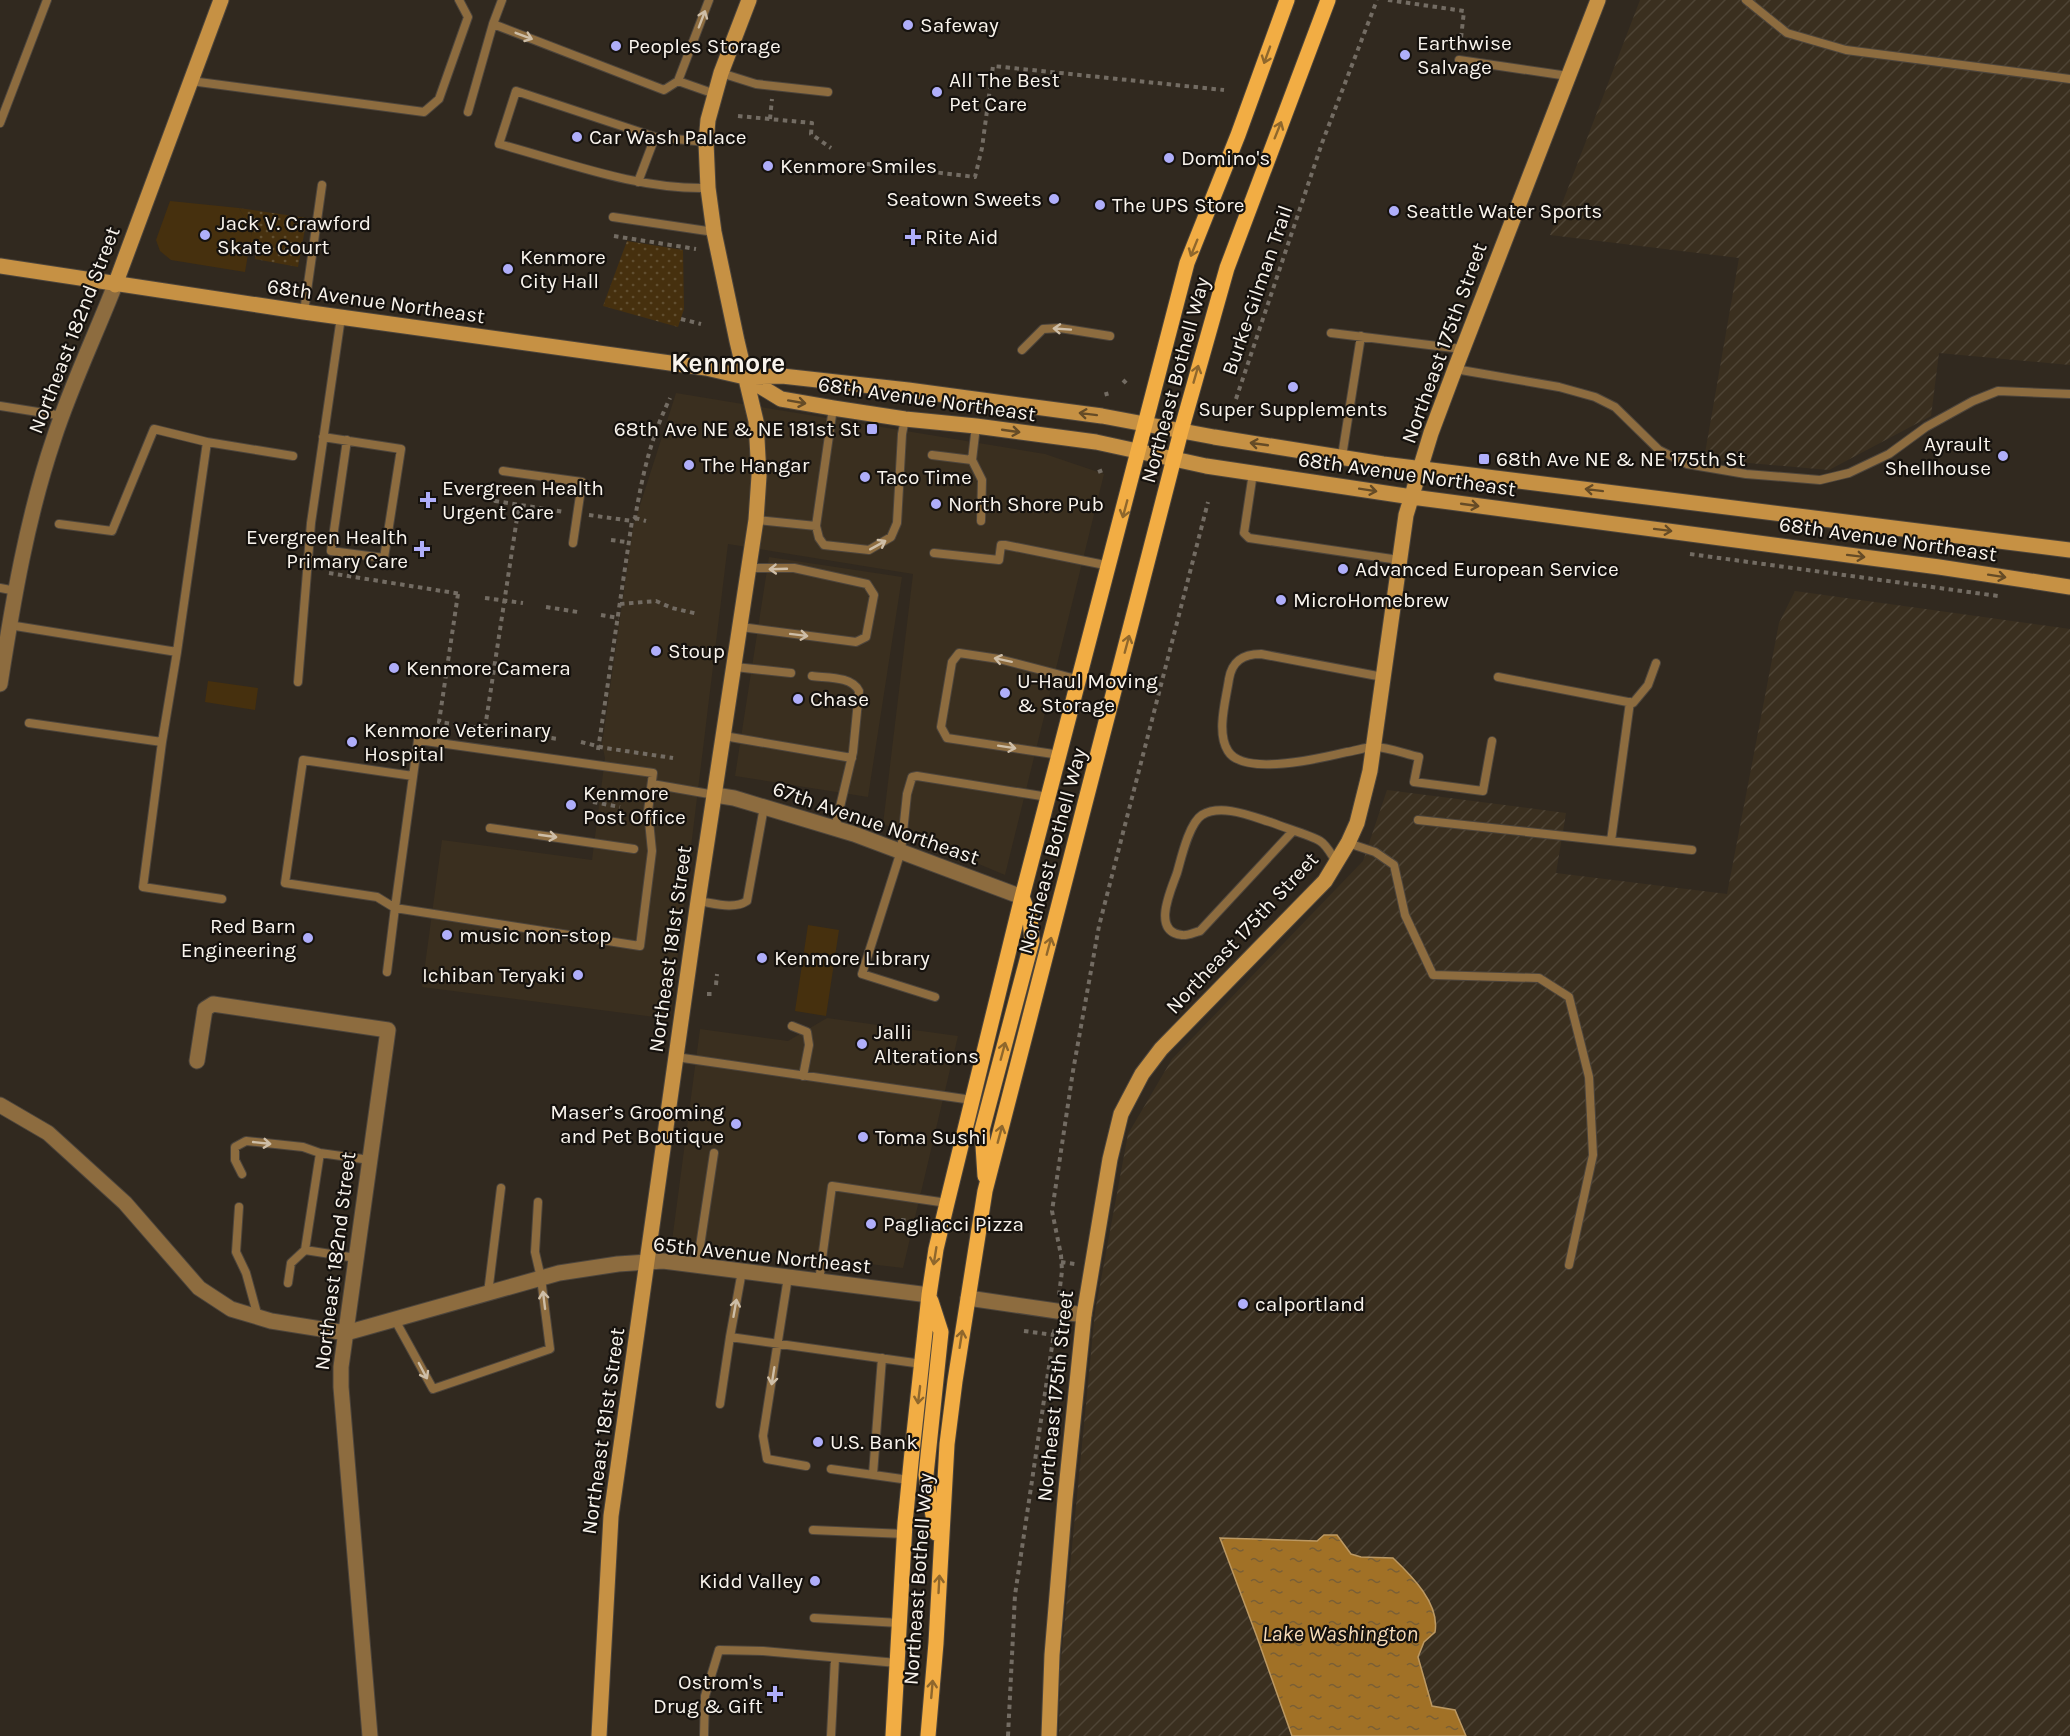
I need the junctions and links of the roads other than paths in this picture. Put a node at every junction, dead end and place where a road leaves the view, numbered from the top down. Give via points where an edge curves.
1 (47, 0) edge
2 (221, 0) edge
3 (459, 0) edge
4 (502, 0) edge
5 (709, 0) edge
6 (749, 0) edge
7 (1287, 0) edge
8 (1328, 0) edge
9 (1598, 0) edge
10 (1746, 0) edge
11 (493, 24) junction
12 (1459, 60) road end
13 (721, 73) junction
14 (1568, 76) junction
15 (2070, 79) edge
16 (191, 81) junction
17 (678, 81) junction
18 (828, 92) dead end
19 (715, 94) junction
20 (468, 112) dead end
21 (0, 123) edge
22 (655, 137) junction
23 (706, 142) junction
24 (638, 182) junction
25 (322, 185) dead end
26 (708, 188) junction
27 (613, 217) dead end
28 (714, 232) junction
29 (0, 266) edge
30 (115, 285) junction
31 (304, 312) junction
32 (341, 318) junction
33 (1331, 333) dead end
34 (1110, 336) dead end
35 (1361, 336) junction
36 (1462, 349) junction
37 (1022, 350) dead end
38 (1455, 369) junction
39 (745, 377) junction
40 (2070, 394) edge
41 (0, 406) edge
42 (832, 408) junction
43 (63, 416) junction
44 (904, 419) junction
45 (1146, 424) junction
46 (976, 426) junction
47 (1181, 431) junction
48 (323, 436) junction
49 (347, 440) junction
50 (207, 442) junction
51 (1139, 452) junction
52 (932, 454) dead end
53 (293, 456) dead end
54 (1342, 456) junction
55 (1174, 459) junction
56 (972, 460) junction
57 (1420, 468) junction
58 (503, 471) dead end
59 (1253, 474) junction
60 (1412, 497) junction
61 (756, 520) junction
62 (981, 521) dead end
63 (59, 524) dead end
64 (816, 526) junction
65 (573, 543) dead end
66 (2067, 550) edge
67 (934, 553) dead end
68 (1399, 560) junction
69 (1110, 566) junction
70 (750, 568) junction
71 (2064, 586) edge
72 (0, 588) edge
73 (16, 591) junction
74 (9, 625) junction
75 (741, 627) junction
76 (177, 652) junction
77 (1656, 663) dead end
78 (735, 667) junction
79 (791, 673) dead end
80 (812, 676) dead end
81 (1383, 677) junction
82 (1498, 677) dead end
83 (1080, 680) junction
84 (298, 682) dead end
85 (0, 684) edge
86 (1630, 702) junction
87 (29, 723) dead end
88 (724, 736) junction
89 (1492, 741) dead end
90 (162, 742) junction
91 (1374, 747) junction
92 (1060, 755) junction
93 (852, 758) junction
94 (413, 776) junction
95 (652, 784) junction
96 (715, 795) junction
97 (1048, 797) junction
98 (764, 807) junction
99 (1418, 820) dead end
100 (490, 828) dead end
101 (835, 828) junction
102 (1293, 831) junction
103 (1611, 842) junction
104 (1348, 843) junction
105 (634, 849) dead end
106 (1692, 850) dead end
107 (901, 852) junction
108 (1337, 863) junction
109 (1022, 897) junction
110 (222, 899) dead end
111 (698, 901) junction
112 (395, 908) junction
113 (387, 972) dead end
114 (935, 997) dead end
115 (792, 1026) dead end
116 (676, 1057) junction
117 (197, 1061) dead end
118 (803, 1076) junction
119 (972, 1100) junction
120 (0, 1105) edge
121 (320, 1153) junction
122 (714, 1153) dead end
123 (370, 1160) junction
124 (242, 1174) dead end
125 (501, 1188) dead end
126 (985, 1191) junction
127 (538, 1202) dead end
128 (947, 1203) junction
129 (239, 1208) dead end
130 (305, 1250) junction
131 (356, 1258) junction
132 (646, 1263) junction
133 (1569, 1264) dead end
134 (697, 1266) junction
135 (742, 1271) junction
136 (788, 1277) junction
137 (541, 1278) junction
138 (819, 1281) junction
139 (288, 1283) dead end
140 (488, 1293) junction
141 (929, 1295) junction
142 (968, 1298) junction
143 (1084, 1315) junction
144 (258, 1317) junction
145 (395, 1320) junction
146 (346, 1333) junction
147 (730, 1337) junction
148 (778, 1344) junction
149 (882, 1358) junction
150 (922, 1364) junction
151 (720, 1404) dead end
152 (806, 1466) dead end
153 (831, 1469) dead end
154 (873, 1474) junction
155 (909, 1480) junction
156 (813, 1530) dead end
157 (905, 1534) junction
158 (940, 1559) junction
159 (814, 1618) dead end
160 (899, 1623) junction
161 (835, 1658) junction
162 (897, 1663) junction
163 (370, 1736) edge
164 (599, 1736) edge
165 (704, 1736) edge
166 (831, 1736) edge
167 (892, 1736) edge
168 (928, 1736) edge
169 (1049, 1736) edge

1 - 21 lane
2 - 16 street, Northeast 182nd Street
3 - 16 lane via 468,17 439,99 424,112
4 - 11 lane
17 -> 5 lane
6 - 13 street, Northeast 181st Street
7 -> 45 main road, Northeast Bothell Way via 1187,263
47 -> 8 main road, Northeast Bothell Way via 1227,268
9 - 14 street, Northeast 175th Street
10 - 15 lane via 1787,33 1846,50
11 -> 17 lane via 664,90
11 - 20 lane
12 - 14 lane
13 - 18 lane via 756,84
13 - 19 street, Northeast 181st Street
14 - 36 street, Northeast 175th Street
16 - 30 street, Northeast 182nd Street
17 - 19 lane
19 - 23 street, Northeast 181st Street
22 - 23 lane
22 - 24 lane
22 - 24 lane via 516,92 499,144
23 - 26 street, Northeast 181st Street
24 - 26 lane
25 - 31 lane
26 - 28 street, Northeast 181st Street
27 - 28 lane
28 - 39 street, Northeast 181st Street
29 - 30 street, 68th Avenue Northeast
30 - 31 street, 68th Avenue Northeast
30 - 43 street, Northeast 182nd Street
31 - 32 street, 68th Avenue Northeast
32 - 39 street, 68th Avenue Northeast via 706,368
32 - 48 lane
33 - 35 lane
34 -> 37 lane via 1042,329
35 - 36 lane
35 - 54 lane
36 - 38 street, Northeast 175th Street
38 - 40 lane via 1559,387 1615,406 1659,450 1687,464 1820,480 1849,473 1888,454 1926,427 1998,392
38 - 57 street, Northeast 175th Street
39 -> 42 street, 68th Avenue Northeast via 781,399
45 -> 39 street, 68th Avenue Northeast via 908,390 782,376
39 - 61 street, Northeast 181st Street via 756,421
41 - 43 lane
42 - 44 street, 68th Avenue Northeast
42 - 64 lane
43 - 73 street, Northeast 182nd Street via 32,512
44 - 46 street, 68th Avenue Northeast
64 -> 44 lane via 824,545 869,550 891,537 897,523
45 - 47 street, 68th Avenue Northeast
45 - 51 main road, Northeast Bothell Way
46 -> 51 street, 68th Avenue Northeast via 1096,442
46 - 56 lane
54 -> 47 street, 68th Avenue Northeast
47 - 55 main road, Northeast Bothell Way
48 - 49 lane
48 - 84 lane via 311,523
49 - 49 lane via 401,449 384,558 331,551
50 - 53 lane
50 - 63 lane via 154,429 112,531
50 - 76 lane
51 - 55 street, 68th Avenue Northeast
51 -> 69 main road, Northeast Bothell Way
52 - 56 lane
54 - 57 street, 68th Avenue Northeast
55 - 59 street, 68th Avenue Northeast
126 -> 55 main road, Northeast Bothell Way
56 - 62 lane via 982,480
57 - 60 street, Northeast 175th Street
66 -> 57 street, 68th Avenue Northeast
58 - 65 lane via 582,482
59 -> 60 street, 68th Avenue Northeast
59 - 68 lane via 1244,533 1249,538
60 - 68 street, Northeast 175th Street
60 -> 71 street, 68th Avenue Northeast
61 - 64 lane
61 - 70 street, Northeast 181st Street
67 - 69 lane via 999,560 1001,545 1005,545
68 - 81 street, Northeast 175th Street
69 - 83 main road, Northeast Bothell Way
70 - 75 street, Northeast 181st Street
75 -> 70 lane via 856,642 866,637 874,596 867,584 816,572
72 - 73 lane
73 - 74 street, Northeast 182nd Street
74 - 76 lane
74 - 85 street, Northeast 182nd Street
75 - 78 street, Northeast 181st Street
76 - 90 lane
77 - 86 lane via 1648,685
78 - 79 lane
78 - 88 street, Northeast 181st Street
80 - 93 lane via 849,681 859,690
81 - 91 street, Northeast 175th Street
81 - 91 lane via 1261,654 1239,659 1230,673 1223,728 1228,752 1236,759 1280,764
82 - 86 lane
83 - 92 main road, Northeast Bothell Way
83 -> 92 lane via 959,653 952,662 941,726 947,738
86 - 103 lane
87 - 90 lane
88 - 93 lane
88 - 96 street, Northeast 181st Street
89 - 91 lane via 1483,791 1414,782 1419,757
90 - 110 lane via 143,887
91 - 104 street, Northeast 175th Street via 1366,794
92 - 97 main road, Northeast Bothell Way
93 - 101 lane
94 - 95 lane via 418,740 653,773
94 - 112 lane
94 - 112 lane via 303,760 285,883 377,897
95 - 96 lane
95 - 112 lane via 648,811 652,851 640,946
96 - 98 street, 67th Avenue Northeast
96 - 111 street, Northeast 181st Street
97 - 107 lane via 912,777
97 - 109 main road, Northeast Bothell Way
98 - 101 street, 67th Avenue Northeast
98 - 111 lane via 747,901 742,905
99 - 103 lane
100 -> 105 lane
101 - 107 street, 67th Avenue Northeast
102 - 102 lane via 1225,810 1202,815 1193,825 1164,913 1166,923 1182,935 1200,931
102 - 108 lane via 1321,841
103 - 106 lane
104 - 108 street, Northeast 175th Street
104 - 133 lane via 1375,852 1394,865 1405,915 1433,975 1539,978 1569,998 1589,1077 1593,1155
107 - 109 street, 67th Avenue Northeast
107 - 114 lane via 862,974
108 - 143 street, Northeast 175th Street via 1325,881 1161,1049 1142,1074 1121,1114 1110,1159
109 - 119 main road, Northeast Bothell Way
126 -> 109 main road via 982,1130 1032,941 1030,918
111 - 116 street, Northeast 181st Street
112 - 113 lane
115 - 118 lane via 807,1032 809,1045
116 - 118 lane
116 - 132 street, Northeast 181st Street
117 - 123 street, Northeast 182nd Street via 205,1009 213,1004 388,1030
118 - 119 lane
119 - 128 main road, Northeast Bothell Way
120 - 144 street via 48,1133 126,1203 199,1288 231,1309
121 - 123 lane
124 -> 121 lane via 234,1160 235,1147 246,1141 303,1147
121 - 130 lane
122 - 134 lane
123 - 131 street, Northeast 182nd Street
125 - 140 lane
126 - 142 main road, Northeast Bothell Way
127 - 137 lane via 535,1252
128 - 138 lane via 832,1186
128 -> 141 main road, Northeast Bothell Way
129 - 144 lane via 236,1252
130 - 131 lane
130 - 139 lane via 291,1263
131 - 146 street, Northeast 182nd Street
132 - 134 street, 65th Avenue Northeast
132 - 137 street, 65th Avenue Northeast
132 - 164 street, Northeast 181st Street via 611,1516
134 - 135 street, 65th Avenue Northeast
135 - 136 street, 65th Avenue Northeast
147 -> 135 lane
136 - 138 street, 65th Avenue Northeast
136 - 148 lane
137 - 140 street, 65th Avenue Northeast
145 -> 137 lane via 433,1389 550,1349
138 - 141 street, 65th Avenue Northeast
140 - 145 street, 65th Avenue Northeast
141 - 150 main road, Northeast Bothell Way
141 - 158 main road via 941,1332 926,1475
142 - 143 street
158 -> 142 main road, Northeast Bothell Way via 948,1444
143 - 169 street, Northeast 175th Street via 1065,1499
144 - 146 street
145 - 146 street, 65th Avenue Northeast
146 - 163 street, Northeast 182nd Street via 341,1388
147 - 148 lane
147 - 151 lane
148 - 149 lane
148 -> 152 lane via 763,1436 767,1459
149 - 150 lane
149 - 154 lane
150 -> 155 main road, Northeast Bothell Way
153 - 154 lane
154 - 155 lane
155 - 157 main road, Northeast Bothell Way
156 - 157 lane
157 - 160 main road, Northeast Bothell Way
168 -> 158 main road, Northeast Bothell Way
159 - 160 lane
160 - 162 main road, Northeast Bothell Way
161 - 162 lane
161 - 165 lane via 719,1650 705,1696
161 - 166 lane
162 - 167 main road, Northeast Bothell Way

